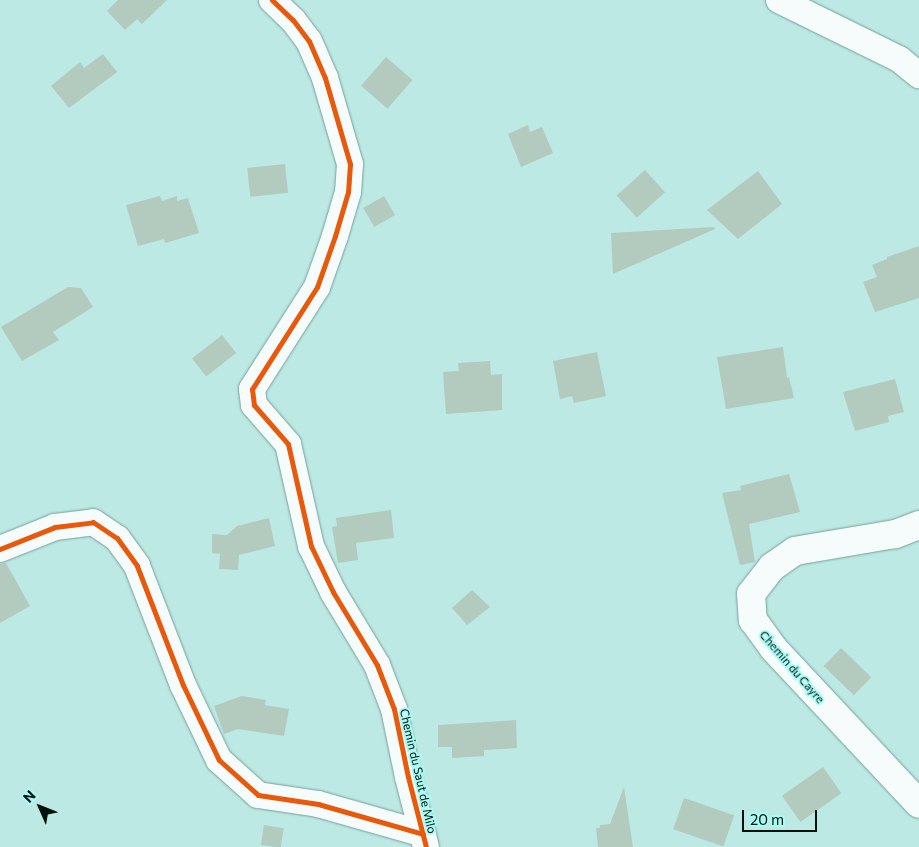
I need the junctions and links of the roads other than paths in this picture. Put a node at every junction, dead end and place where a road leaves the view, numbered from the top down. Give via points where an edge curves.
1 (272, 0) edge
2 (779, 0) edge
3 (919, 74) edge
4 (919, 525) edge
5 (0, 549) edge
6 (919, 804) edge
7 (425, 840) edge

1 - 7 street, Chemin du Saut de Milo via 309,41 325,78 350,164 346,201 317,287 252,389 254,405 288,444 311,546 332,592 377,665 394,709
2 - 3 street via 899,59
4 - 6 street, Chemin du Cayre via 894,534 796,551 772,567 751,594 753,620 774,649
5 - 7 street via 55,527 93,522 117,538 138,566 182,685 219,760 258,794 366,816

